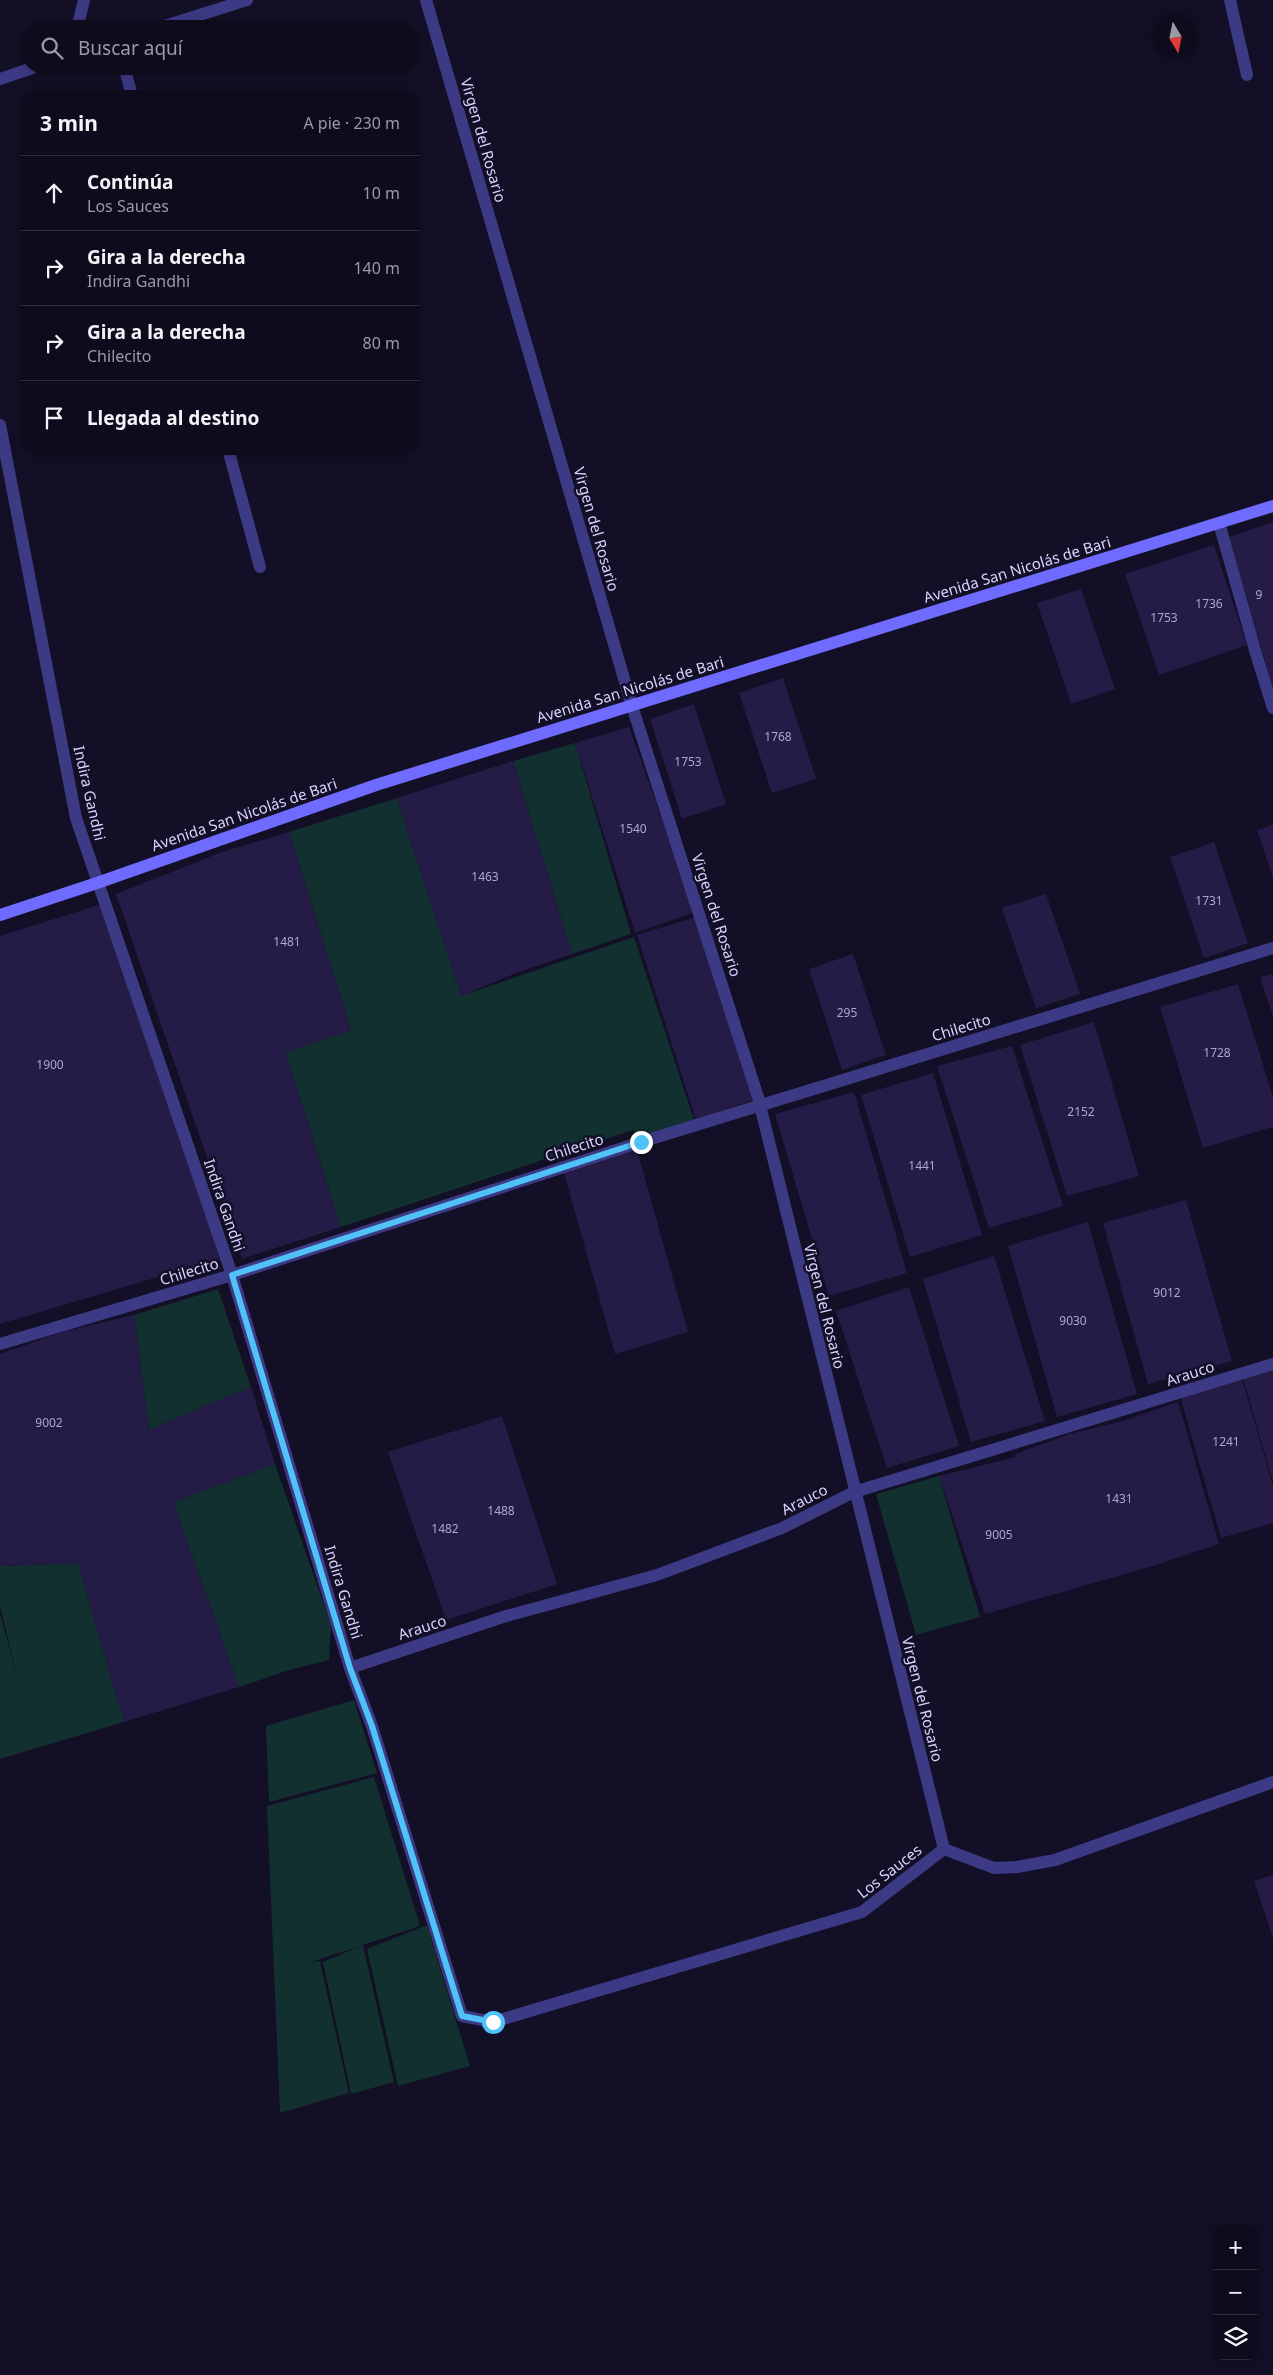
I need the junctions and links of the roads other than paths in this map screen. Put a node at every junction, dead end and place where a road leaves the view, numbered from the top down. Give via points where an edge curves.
1 (84, 0) edge
2 (247, 0) edge
3 (426, 0) edge
4 (1230, 0) edge
5 (79, 20) edge
6 (184, 20) edge
7 (20, 72) edge
8 (126, 75) edge
9 (1247, 75) dead end
10 (0, 79) edge
11 (130, 90) edge
12 (0, 425) edge
13 (230, 455) edge
14 (1273, 506) edge
15 (1220, 523) junction
16 (260, 567) dead end
17 (632, 706) junction
18 (1273, 708) edge
19 (97, 883) junction
20 (0, 915) edge
21 (1273, 948) edge
22 (759, 1106) junction
23 (232, 1275) junction
24 (0, 1344) edge
25 (1273, 1364) edge
26 (854, 1492) junction
27 (350, 1668) junction
28 (1273, 1782) edge
29 (944, 1849) junction
30 (462, 2016) joint

1 - 5 street
2 - 6 street
3 - 17 street, Virgen del Rosario
4 - 9 street
7 - 10 street
8 - 11 street
12 - 19 street, Indira Gandhi via 76,818
13 - 16 street
14 - 15 street, Avenida San Nicolás de Bari
15 - 17 street, Avenida San Nicolás de Bari
15 - 18 street
17 - 19 street, Avenida San Nicolás de Bari via 376,785
17 - 22 street, Virgen del Rosario
19 - 20 street, Avenida San Nicolás de Bari
19 - 23 street, Indira Gandhi
21 - 22 street, Chilecito
22 - 23 street, Chilecito
22 - 26 street, Virgen del Rosario
23 - 24 street, Chilecito
23 - 27 street, Indira Gandhi
25 - 26 street, Arauco
26 - 27 street, Arauco via 782,1528 657,1575 504,1617
26 - 29 street, Virgen del Rosario
27 - 30 street, Indira Gandhi via 372,1726
28 - 29 street, Los Sauces via 1055,1860 1018,1868 994,1868
29 - 30 street, Los Sauces via 862,1912 493,2022

